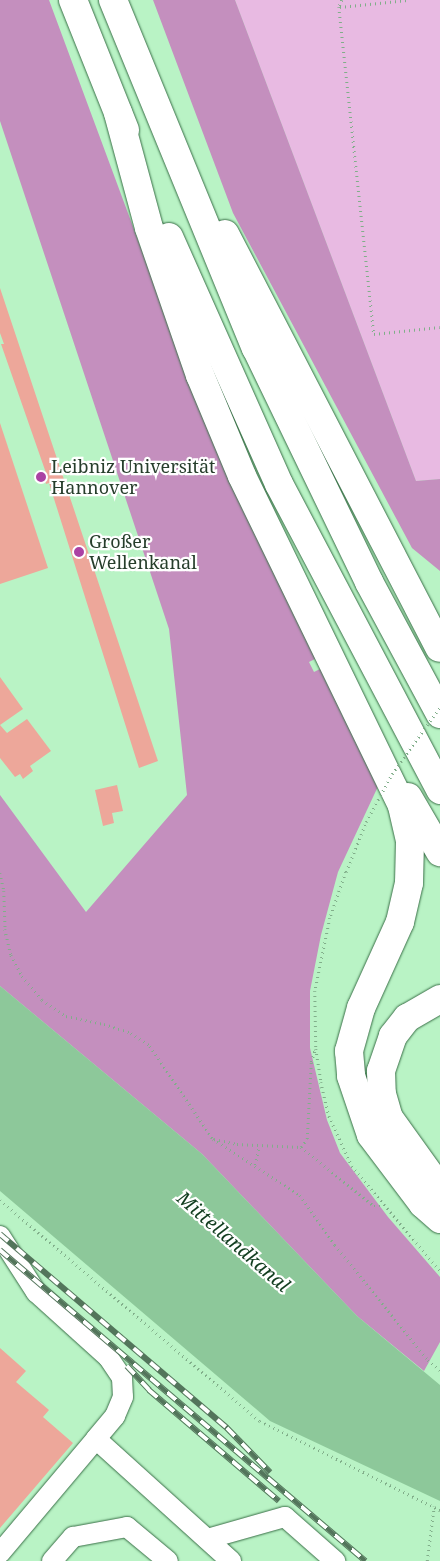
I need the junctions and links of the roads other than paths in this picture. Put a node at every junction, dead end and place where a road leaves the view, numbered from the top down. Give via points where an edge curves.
1 (73, 0) edge
2 (113, 0) edge
3 (141, 73) junction
4 (118, 113) junction
5 (387, 546) junction
6 (440, 625) edge
7 (440, 648) edge
8 (353, 700) junction
9 (440, 714) edge
10 (440, 790) edge
11 (440, 852) edge
12 (440, 999) edge
13 (440, 1188) edge
14 (440, 1219) edge
15 (0, 1236) edge
16 (96, 1438) junction
17 (207, 1539) junction
18 (0, 1553) edge
19 (52, 1561) edge
20 (168, 1561) edge
21 (231, 1561) edge
22 (335, 1561) edge

1 - 4 highway
2 - 3 highway
3 - 5 highway
3 - 9 highway via 211,244 299,440 369,582
4 - 8 highway via 149,228 200,375 242,476
4 - 10 highway via 223,363 279,484
5 - 6 highway
5 - 7 highway
8 - 11 highway
8 - 14 highway via 402,806 410,842 409,883 400,922 361,1008 349,1051 351,1076 371,1135 423,1204
12 - 13 highway via 406,1018 393,1036 381,1071 382,1094 389,1118
15 - 16 lane via 36,1292 108,1357 122,1378 123,1397 115,1416
16 - 17 lane
16 - 18 lane
17 - 21 lane
17 - 22 lane via 285,1517
19 - 20 lane via 73,1537 128,1526

